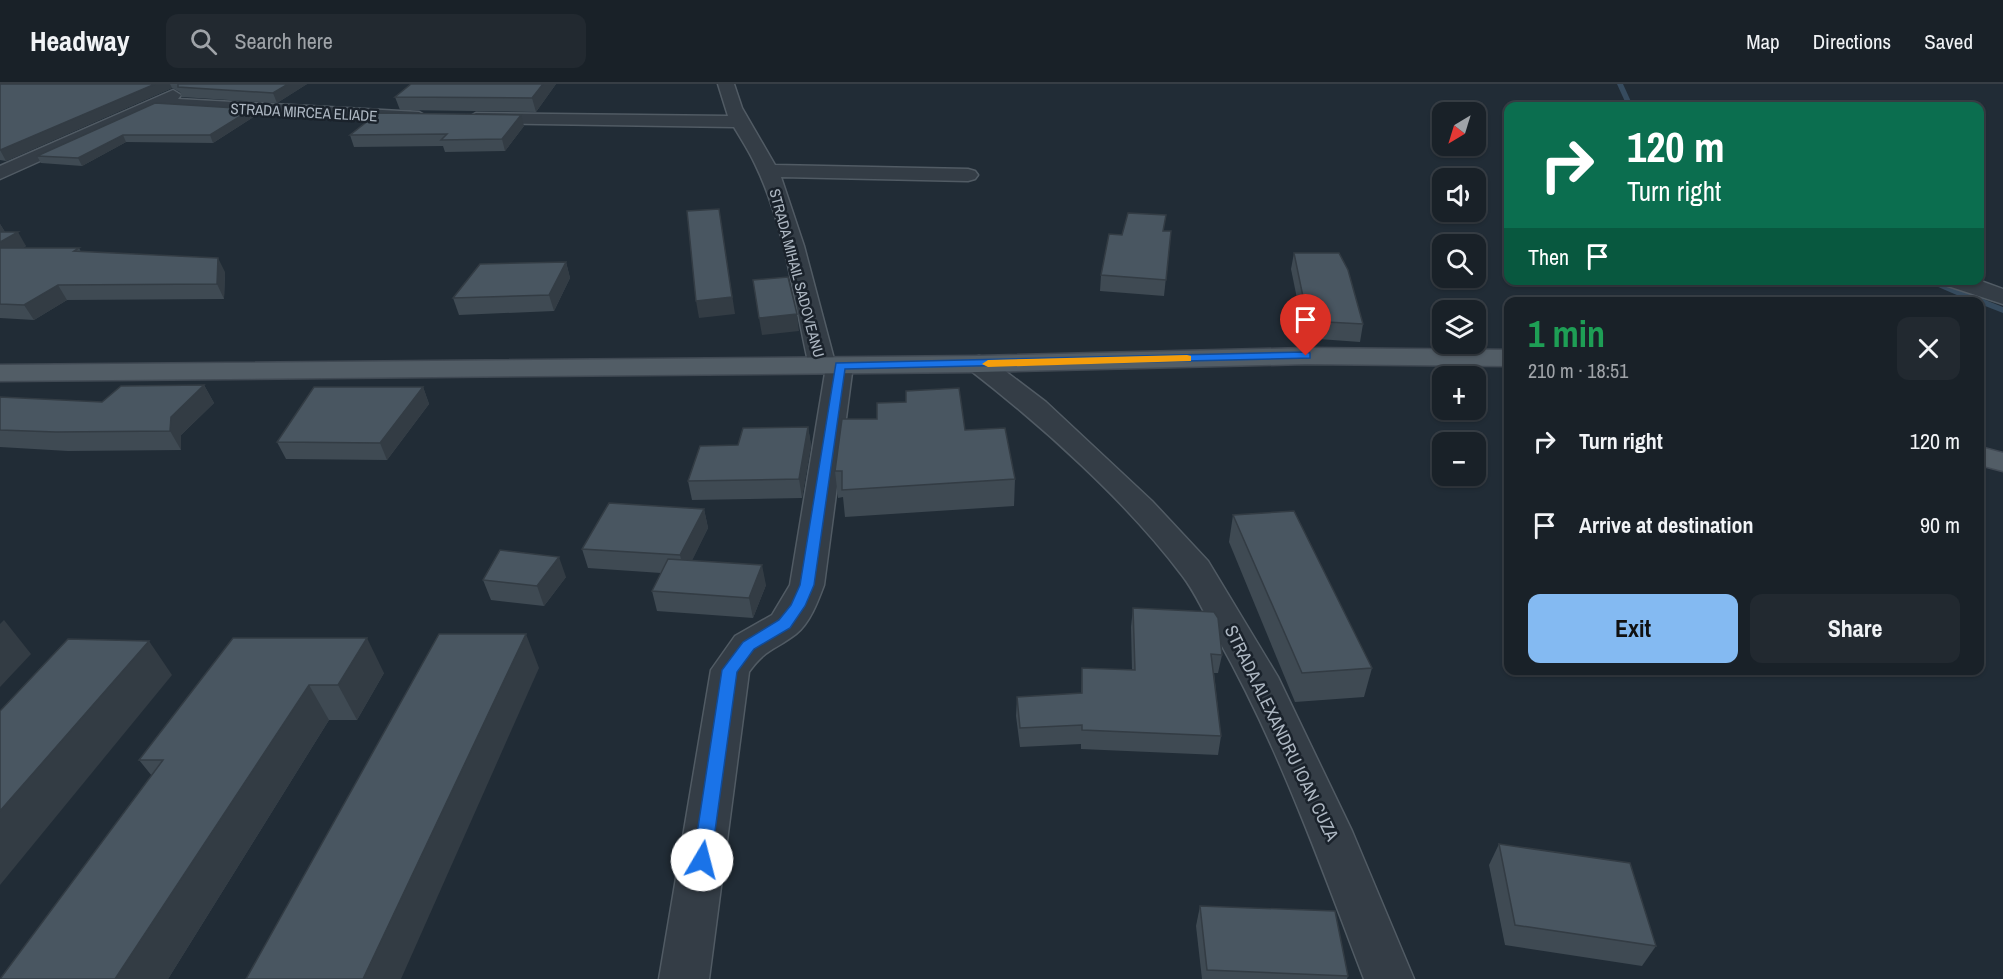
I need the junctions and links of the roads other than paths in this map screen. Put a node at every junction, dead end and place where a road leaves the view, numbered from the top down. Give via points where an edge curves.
1 (726, 84) edge
2 (190, 88) edge
3 (154, 103) junction
4 (742, 122) junction
5 (769, 171) junction
6 (0, 173) edge
7 (968, 175) dead end
8 (1968, 285) edge
9 (2003, 297) edge
10 (1504, 358) edge
11 (980, 364) junction
12 (831, 366) junction
13 (0, 373) edge
14 (1984, 457) edge
15 (2003, 462) edge
16 (684, 979) edge
17 (1389, 979) edge

1 - 4 street, STRADA MIHAIL SADOVEANU
2 - 3 street
3 - 4 street, STRADA MIRCEA ELIADE via 448,118
3 - 6 street
4 - 5 street, STRADA MIHAIL SADOVEANU
5 - 7 street
5 - 12 street, STRADA MIHAIL SADOVEANU
8 - 9 street
10 - 11 main road via 1306,356
11 - 12 main road
11 - 17 street, STRADA ALEXANDRU IOAN CUZA via 1044,415 1141,508 1196,569 1259,677 1330,831
12 - 13 main road
12 - 16 street via 807,585 784,624 748,645 730,670
14 - 15 main road

